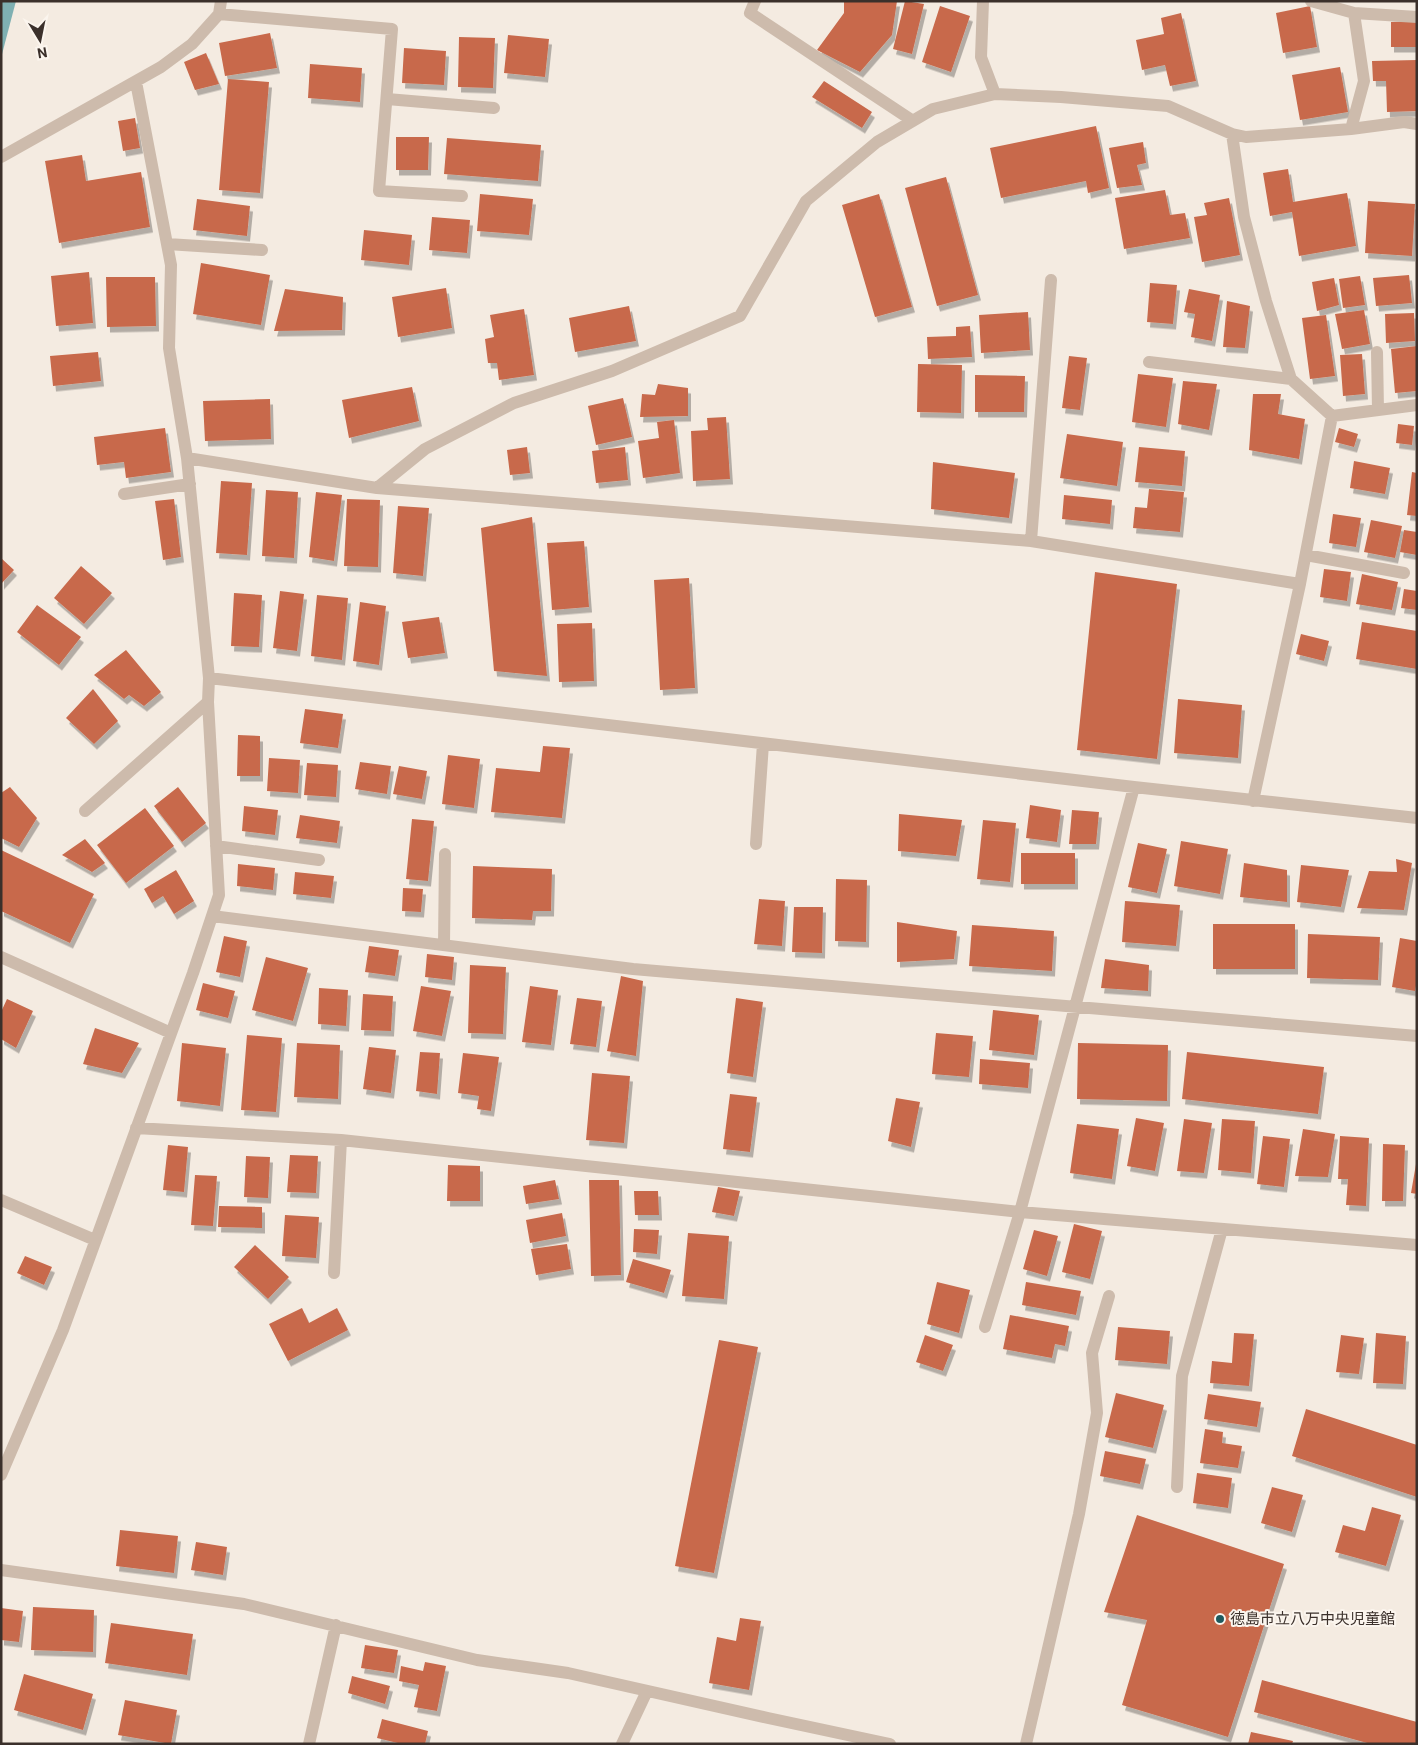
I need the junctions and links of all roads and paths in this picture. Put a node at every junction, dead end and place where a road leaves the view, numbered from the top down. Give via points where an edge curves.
1 (754, 1) edge
2 (983, 1) edge
3 (1311, 1) edge
4 (220, 8) edge
5 (1354, 13) junction
6 (1417, 17) edge
7 (136, 82) junction
8 (995, 94) junction
9 (387, 99) junction
10 (494, 108) dead end
11 (913, 121) junction
12 (1417, 124) edge
13 (1351, 129) junction
14 (1232, 134) junction
15 (1, 157) edge
16 (462, 196) dead end
17 (167, 244) junction
18 (262, 250) dead end
19 (1051, 280) dead end
20 (1377, 352) dead end
21 (1149, 362) dead end
22 (1291, 379) junction
23 (1417, 406) edge
24 (1378, 410) junction
25 (1332, 416) junction
26 (188, 458) junction
27 (190, 484) junction
28 (377, 488) junction
29 (124, 494) dead end
30 (1032, 541) junction
31 (1306, 555) junction
32 (1404, 573) dead end
33 (1300, 584) junction
34 (209, 678) junction
35 (208, 702) junction
36 (764, 744) junction
37 (1134, 788) junction
38 (1252, 800) junction
39 (85, 811) dead end
40 (1417, 818) edge
41 (756, 844) dead end
42 (216, 846) junction
43 (445, 854) dead end
44 (319, 860) dead end
45 (212, 916) junction
46 (444, 945) junction
47 (1, 956) edge
48 (1075, 1007) junction
49 (171, 1033) junction
50 (1417, 1036) edge
51 (136, 1128) junction
52 (341, 1140) junction
53 (1, 1200) edge
54 (1020, 1212) junction
55 (1222, 1229) junction
56 (95, 1240) junction
57 (1417, 1246) edge
58 (334, 1273) dead end
59 (1109, 1296) dead end
60 (985, 1326) dead end
61 (1, 1475) edge
62 (1177, 1487) dead end
63 (1, 1570) edge
64 (336, 1625) junction
65 (647, 1691) junction
66 (309, 1744) edge
67 (622, 1744) edge
68 (890, 1744) edge
69 (1026, 1744) edge

1 - 11 street via 750,13
2 - 8 street via 981,57
3 - 5 street
4 - 7 street via 192,44
4 - 9 street via 392,30
5 - 6 street
5 - 13 street via 1364,80
7 - 15 street
7 - 17 street
8 - 11 street via 933,109
8 - 14 street via 1168,106
9 - 10 street
9 - 16 street via 379,191
11 - 28 street via 877,142 806,201 740,316 612,371 514,404 425,449
12 - 13 street via 1404,122
13 - 14 street via 1246,137
14 - 22 street via 1244,217
17 - 18 street
17 - 26 street via 171,265 169,348
19 - 30 street
20 - 24 street
21 - 22 street
22 - 25 street
23 - 24 street
24 - 25 street
25 - 31 street
26 - 27 street
26 - 28 street
27 - 29 street
27 - 34 street
28 - 30 street
30 - 33 street
31 - 32 street
31 - 33 street
33 - 38 street
34 - 35 street
34 - 36 street
35 - 39 street
35 - 42 street
36 - 37 street
36 - 41 street
37 - 38 street
37 - 48 street
38 - 40 street
42 - 44 street
42 - 45 street via 219,895
43 - 46 street
45 - 46 street
45 - 49 street
46 - 48 street via 633,969
47 - 49 street
48 - 50 street
48 - 54 street
49 - 51 street
51 - 52 street
51 - 56 street
52 - 54 street
52 - 58 street
53 - 56 street
54 - 55 street
54 - 60 street
55 - 57 street
55 - 62 street via 1182,1376
56 - 61 street via 63,1330
59 - 69 street via 1092,1353 1097,1413 1079,1514
63 - 64 street via 244,1604
64 - 65 street via 477,1660 568,1673
64 - 66 street
65 - 67 street
65 - 68 street

